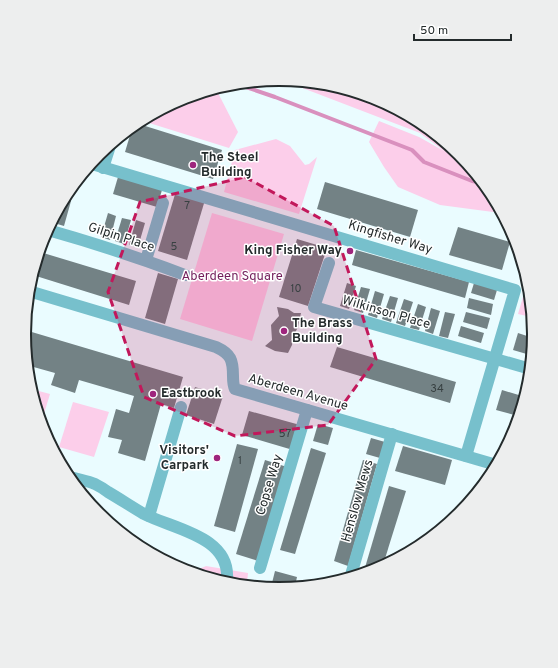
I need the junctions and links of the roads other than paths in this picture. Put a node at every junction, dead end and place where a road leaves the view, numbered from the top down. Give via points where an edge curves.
1 (97, 166) edge
2 (163, 203) dead end
3 (53, 232) edge
4 (146, 260) junction
5 (329, 263) dead end
6 (185, 275) dead end
7 (35, 293) edge
8 (495, 359) junction
9 (525, 367) edge
10 (181, 408) dead end
11 (307, 410) junction
12 (392, 434) junction
13 (466, 456) junction
14 (491, 463) edge
15 (78, 479) edge
16 (149, 516) junction
17 (260, 568) dead end
18 (352, 571) edge
19 (227, 576) edge

1 - 8 street, Kingfisher Way via 515,290
2 - 4 street
3 - 4 street, Gilpin Place
4 - 6 street, Gilpin Place
5 - 8 street, Wilkinson Place via 314,307
7 - 11 street, Aberdeen Avenue via 223,350 229,355 233,368 235,389
8 - 9 street
8 - 13 street, Kingfisher Way
10 - 16 street
11 - 12 street, Aberdeen Avenue
11 - 17 street, Copse Way
12 - 13 street, Aberdeen Avenue
12 - 18 street, Henslow Mews
13 - 14 street, Aberdeen Avenue
15 - 16 street via 96,484
16 - 19 street via 194,534 210,544 224,560

